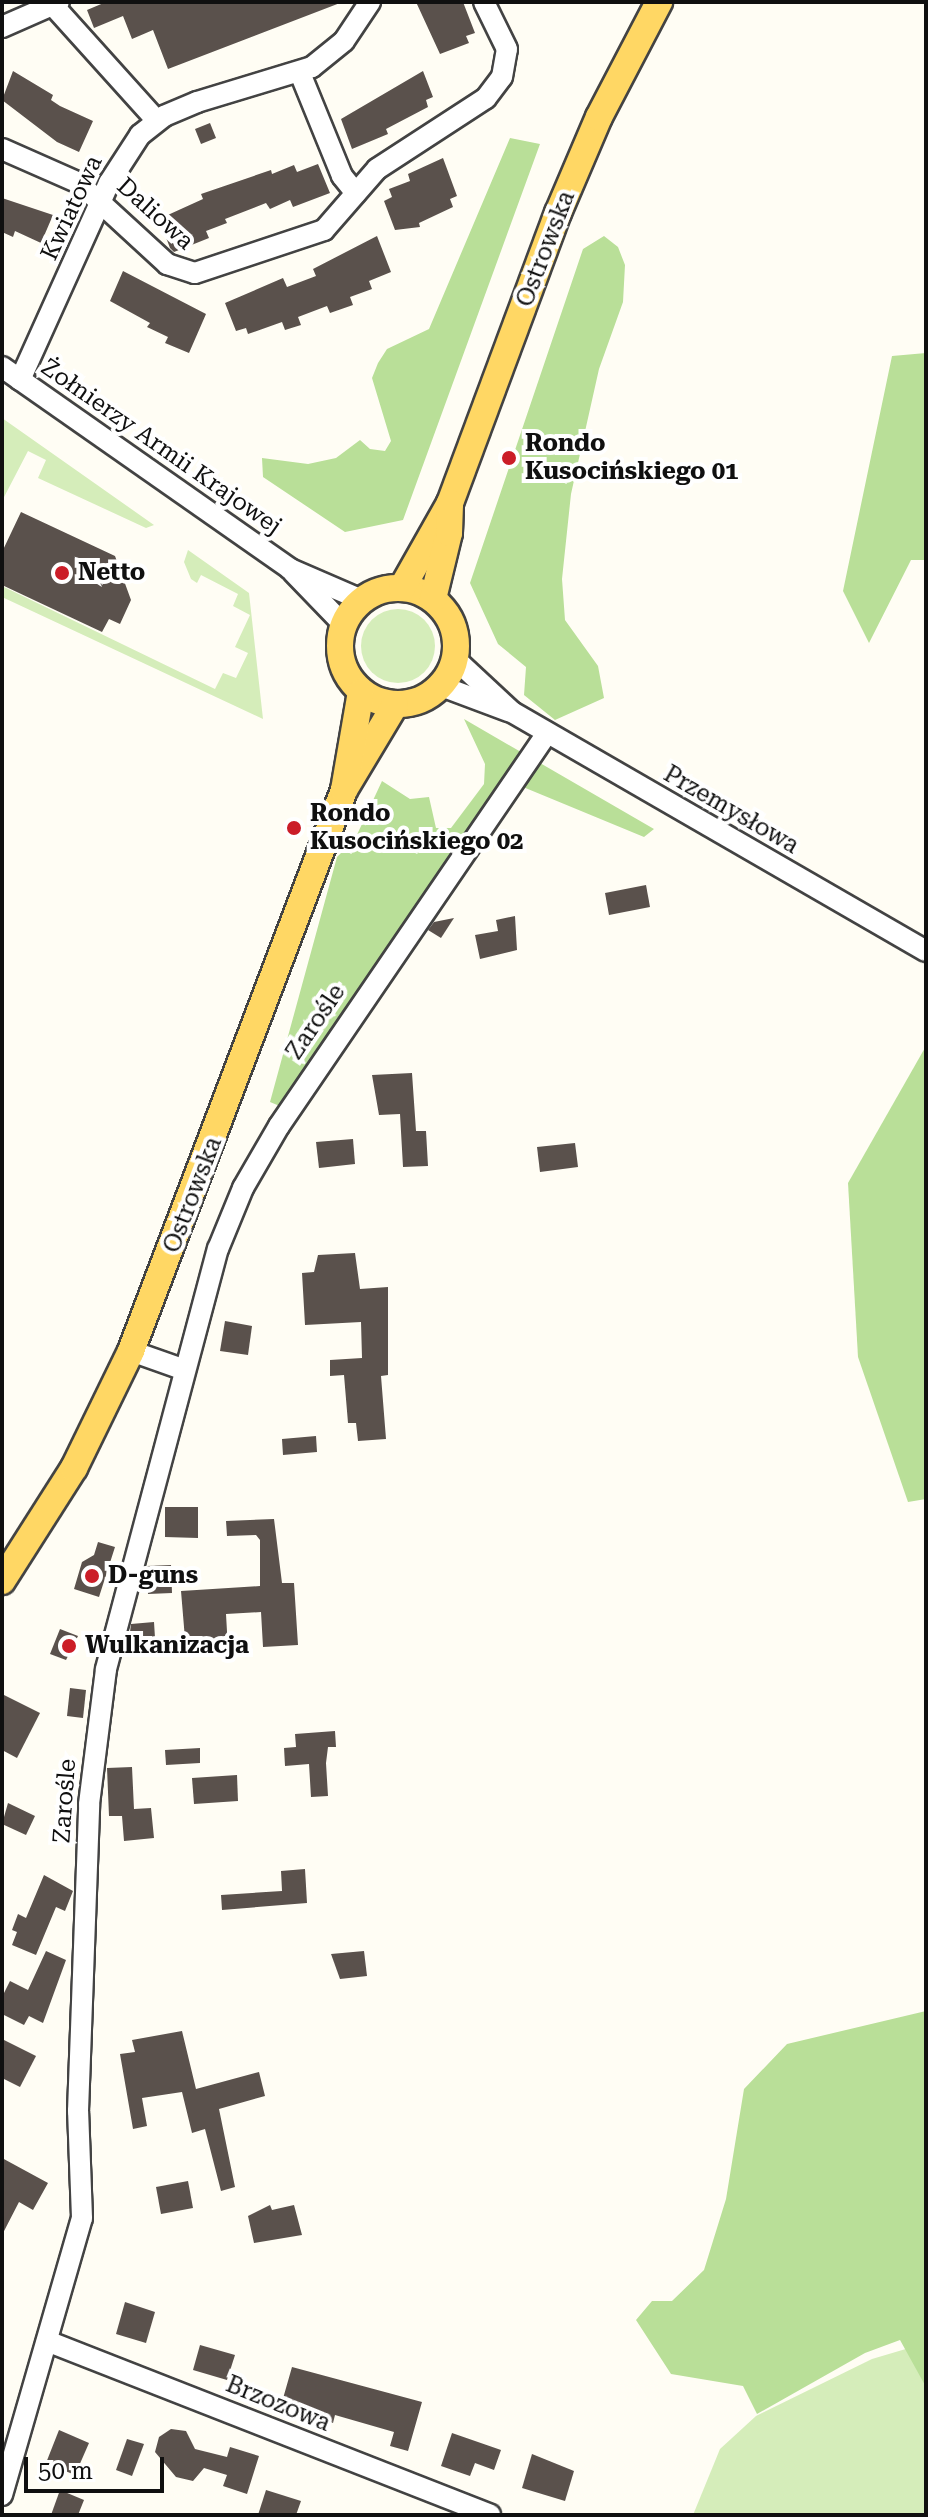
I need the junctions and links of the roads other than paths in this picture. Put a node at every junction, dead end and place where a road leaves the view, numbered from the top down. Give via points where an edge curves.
1 (370, 2) edge
2 (484, 2) edge
3 (659, 2) edge
4 (53, 3) edge
5 (2, 27) edge
6 (300, 73) junction
7 (157, 121) junction
8 (2, 149) edge
9 (356, 193) junction
10 (101, 200) junction
11 (2, 367) edge
12 (20, 380) junction
13 (450, 503) junction
14 (290, 569) junction
15 (402, 588) junction
16 (433, 599) junction
17 (362, 600) junction
18 (343, 624) junction
19 (455, 659) junction
20 (441, 686) junction
21 (361, 692) junction
22 (395, 705) junction
23 (512, 712) junction
24 (547, 733) junction
25 (354, 764) junction
26 (926, 951) edge
27 (131, 1351) junction
28 (185, 1370) junction
29 (2, 1581) edge
30 (47, 2341) junction
31 (2, 2495) edge
32 (490, 2515) edge

1 - 6 street, Kwiatowa via 344,41
2 - 9 street, Daliowa via 507,49 495,89 377,169
3 - 13 main road, Ostrowska via 599,117 558,213
4 - 5 street
4 - 7 street
6 - 7 street, Kwiatowa via 197,102
6 - 9 street via 342,176
7 - 10 street, Kwiatowa via 140,135
8 - 10 street, Daliowa via 79,183
9 - 10 street, Daliowa via 324,230 187,273 167,264
10 - 12 street, Kwiatowa
11 - 12 street, Żołnierzy Armii Krajowej
12 - 14 street, Żołnierzy Armii Krajowej
13 - 15 main road, Ostrowska
13 - 16 main road, Ostrowska via 449,533
14 - 17 street, Żołnierzy Armii Krajowej
14 - 18 street, Żołnierzy Armii Krajowej
15 - 16 main road
15 - 17 main road
16 - 19 main road via 452,626
17 - 18 main road
18 - 21 main road via 341,661
19 - 20 main road
19 - 23 street, Przemysłowa
20 - 22 main road via 420,701
20 - 23 street, Przemysłowa
21 - 22 main road
21 - 25 main road, Ostrowska
22 - 25 main road, Ostrowska
23 - 24 street, Przemysłowa
24 - 26 street, Przemysłowa
24 - 28 street, Zarośle via 341,1031 243,1188 218,1249
25 - 27 main road, Ostrowska
27 - 28 street
27 - 29 main road, Ostrowska via 74,1468
28 - 30 street, Zarośle via 106,1669 96,1740 78,2111 82,2218
30 - 31 street, Zarośle
30 - 32 street, Brzozowa

